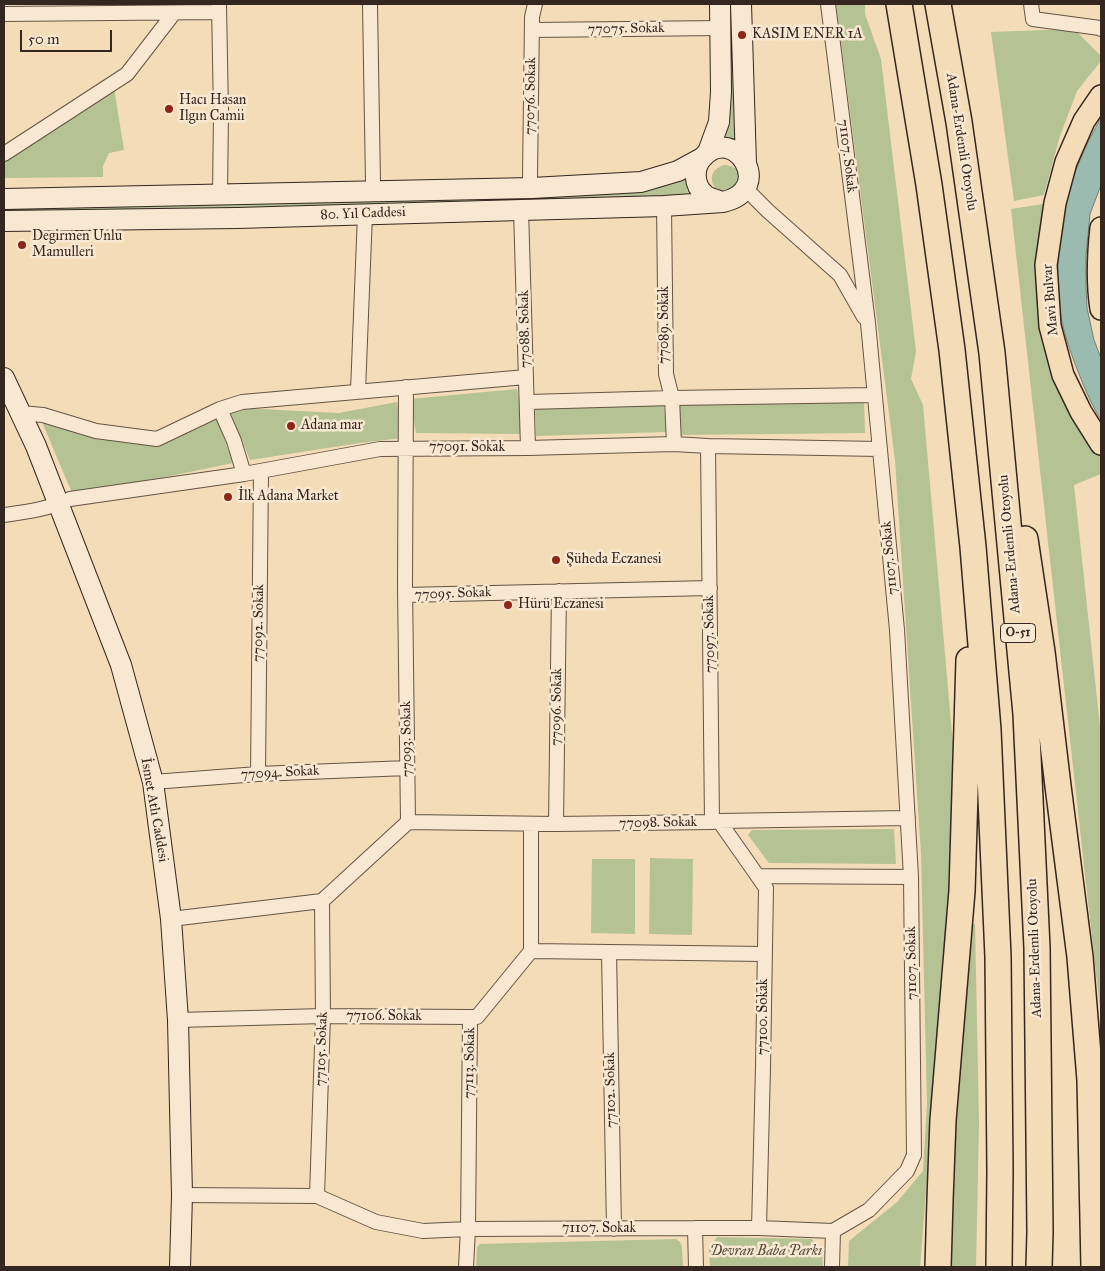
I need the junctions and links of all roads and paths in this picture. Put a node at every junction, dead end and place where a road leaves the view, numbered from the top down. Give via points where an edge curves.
1 (370, 4) edge
2 (535, 4) edge
3 (720, 4) edge
4 (741, 4) edge
5 (828, 4) edge
6 (894, 4) edge
7 (899, 4) edge
8 (938, 4) edge
9 (1031, 4) edge
10 (219, 8) edge
11 (174, 13) junction
12 (4, 14) edge
13 (721, 28) junction
14 (1101, 29) edge
15 (532, 30) junction
16 (907, 50) junction
17 (1101, 96) edge
18 (4, 154) edge
19 (705, 155) junction
20 (746, 163) junction
21 (532, 188) junction
22 (745, 188) junction
23 (375, 190) junction
24 (220, 194) junction
25 (4, 199) edge
26 (723, 202) junction
27 (664, 206) junction
28 (521, 210) junction
29 (365, 214) junction
30 (4, 221) edge
31 (1101, 228) edge
32 (1100, 257) edge
33 (1101, 309) edge
34 (868, 323) junction
35 (992, 352) junction
36 (526, 377) junction
37 (4, 378) edge
38 (406, 387) junction
39 (358, 391) junction
40 (874, 395) junction
41 (672, 398) junction
42 (528, 402) junction
43 (220, 409) junction
44 (21, 413) junction
45 (674, 444) junction
46 (1101, 444) edge
47 (708, 446) junction
48 (528, 448) junction
49 (405, 449) junction
50 (880, 449) junction
51 (261, 472) junction
52 (244, 474) junction
53 (58, 505) junction
54 (4, 516) edge
55 (973, 548) junction
56 (710, 588) junction
57 (559, 591) junction
58 (405, 595) junction
59 (408, 768) junction
60 (258, 774) junction
61 (153, 782) junction
62 (908, 818) junction
63 (715, 821) junction
64 (408, 822) junction
65 (531, 824) junction
66 (556, 824) junction
67 (758, 876) junction
68 (911, 877) junction
69 (322, 901) junction
70 (171, 919) junction
71 (531, 951) junction
72 (609, 952) junction
73 (764, 954) junction
74 (323, 1016) junction
75 (470, 1017) junction
76 (178, 1020) junction
77 (182, 1195) junction
78 (317, 1196) junction
79 (614, 1228) junction
80 (695, 1228) junction
81 (759, 1228) junction
82 (468, 1229) junction
83 (833, 1231) junction
84 (180, 1267) edge
85 (466, 1267) edge
86 (696, 1267) edge
87 (832, 1267) edge
88 (938, 1267) edge
89 (999, 1267) edge
90 (1038, 1267) edge
91 (1094, 1267) edge

1 - 23 street
2 - 15 street, 77076. Sokak
3 - 13 main road
4 - 20 main road
5 - 34 street, 71107. Sokak
6 - 16 highway
7 - 16 highway, O-51
8 - 35 highway, Adana-Erdemli Otoyolu / O-51 via 959,122
9 - 14 street via 1033,19
10 - 11 street
10 - 24 street
11 - 12 street
11 - 18 street via 127,74
13 - 15 street, 77075. Sokak
13 - 19 main road via 719,122
15 - 21 street, 77076. Sokak
16 - 55 highway, O-51 via 952,350
17 - 46 main road, Mavi Bulvar via 1084,121 1066,162 1055,203 1046,264 1050,326 1063,375
19 - 20 main road via 725,148 741,155
19 - 21 main road, 80. Yıl Caddesi via 678,171 641,182
19 - 26 main road via 697,165 700,190 706,196
20 - 22 main road via 749,171
21 - 23 main road, 80. Yıl Caddesi
22 - 26 main road via 740,195
22 - 34 street via 840,276
23 - 24 main road, 80. Yıl Caddesi
24 - 25 main road, 80. Yıl Caddesi
26 - 27 main road, 80. Yıl Caddesi
27 - 28 main road, 80. Yıl Caddesi
27 - 41 street, 77089. Sokak via 666,374
28 - 29 main road, 80. Yıl Caddesi
28 - 36 street, 77088. Sokak
29 - 30 main road, 80. Yıl Caddesi
29 - 39 street
31 - 32 main road
32 - 33 main road
34 - 40 street, 71107. Sokak
35 - 90 highway, Adana-Erdemli Otoyolu / O-51 via 1026,714 1037,948
35 - 91 highway via 1042,652 1080,957 1090,1080
36 - 38 street
36 - 42 street, 77088. Sokak
37 - 44 main road, İsmet Atlı Caddesi
38 - 39 street
38 - 49 street, 77093. Sokak
39 - 43 street via 242,402
40 - 41 street
40 - 50 street, 71107. Sokak
41 - 42 street
41 - 45 street, 77089. Sokak
42 - 48 street, 77088. Sokak
43 - 44 street via 157,439 96,431 43,415
43 - 52 street
44 - 53 main road, İsmet Atlı Caddesi
45 - 47 street, 77091. Sokak
45 - 48 street, 77091. Sokak
47 - 50 street, 77091. Sokak
47 - 56 street, 77097. Sokak
48 - 49 street, 77091. Sokak
49 - 51 street, 77091. Sokak via 380,449
49 - 58 street, 77093. Sokak
50 - 62 street, 71107. Sokak
51 - 52 street, 77091. Sokak
51 - 60 street, 77092. Sokak
52 - 53 street, 77091. Sokak via 70,499
53 - 54 street, 77091. Sokak
53 - 61 main road, İsmet Atlı Caddesi via 121,665
55 - 88 highway via 962,891 943,1120
55 - 89 highway, O-51 via 988,730 998,957
56 - 57 street, 77095. Sokak
56 - 63 street, 77097. Sokak
57 - 58 street, 77095. Sokak
57 - 66 street, 77096. Sokak
58 - 59 street, 77093. Sokak
59 - 60 street, 77094. Sokak
59 - 64 street, 77093. Sokak
60 - 61 street, 77094. Sokak
61 - 70 main road, İsmet Atlı Caddesi
62 - 63 street, 77098. Sokak
62 - 68 street, 71107. Sokak
63 - 66 street, 77098. Sokak
63 - 67 street, 77100. Sokak
64 - 65 street, 77098. Sokak
64 - 69 street
65 - 66 street, 77098. Sokak
65 - 71 street
67 - 68 street
67 - 73 street, 77100. Sokak via 766,888
68 - 83 street, 71107. Sokak via 914,1155 907,1171 869,1210
69 - 70 street
69 - 74 street, 77105. Sokak
70 - 76 main road, İsmet Atlı Caddesi
71 - 72 street
71 - 75 street, 77113. Sokak via 477,1017
72 - 73 street
72 - 79 street, 77102. Sokak
73 - 81 street, 77100. Sokak
74 - 75 street, 77106. Sokak
74 - 76 street, 77106. Sokak
74 - 78 street, 77105. Sokak
75 - 82 street, 77113. Sokak
76 - 77 main road, İsmet Atlı Caddesi
77 - 78 street, 71107. Sokak
77 - 84 main road, İsmet Atlı Caddesi
78 - 82 street, 71107. Sokak via 376,1222 423,1231
79 - 80 street, 71107. Sokak
79 - 82 street, 71107. Sokak
80 - 81 street, 71107. Sokak
80 - 86 street
81 - 83 street, 71107. Sokak
82 - 85 street, 77113. Sokak
83 - 87 street

